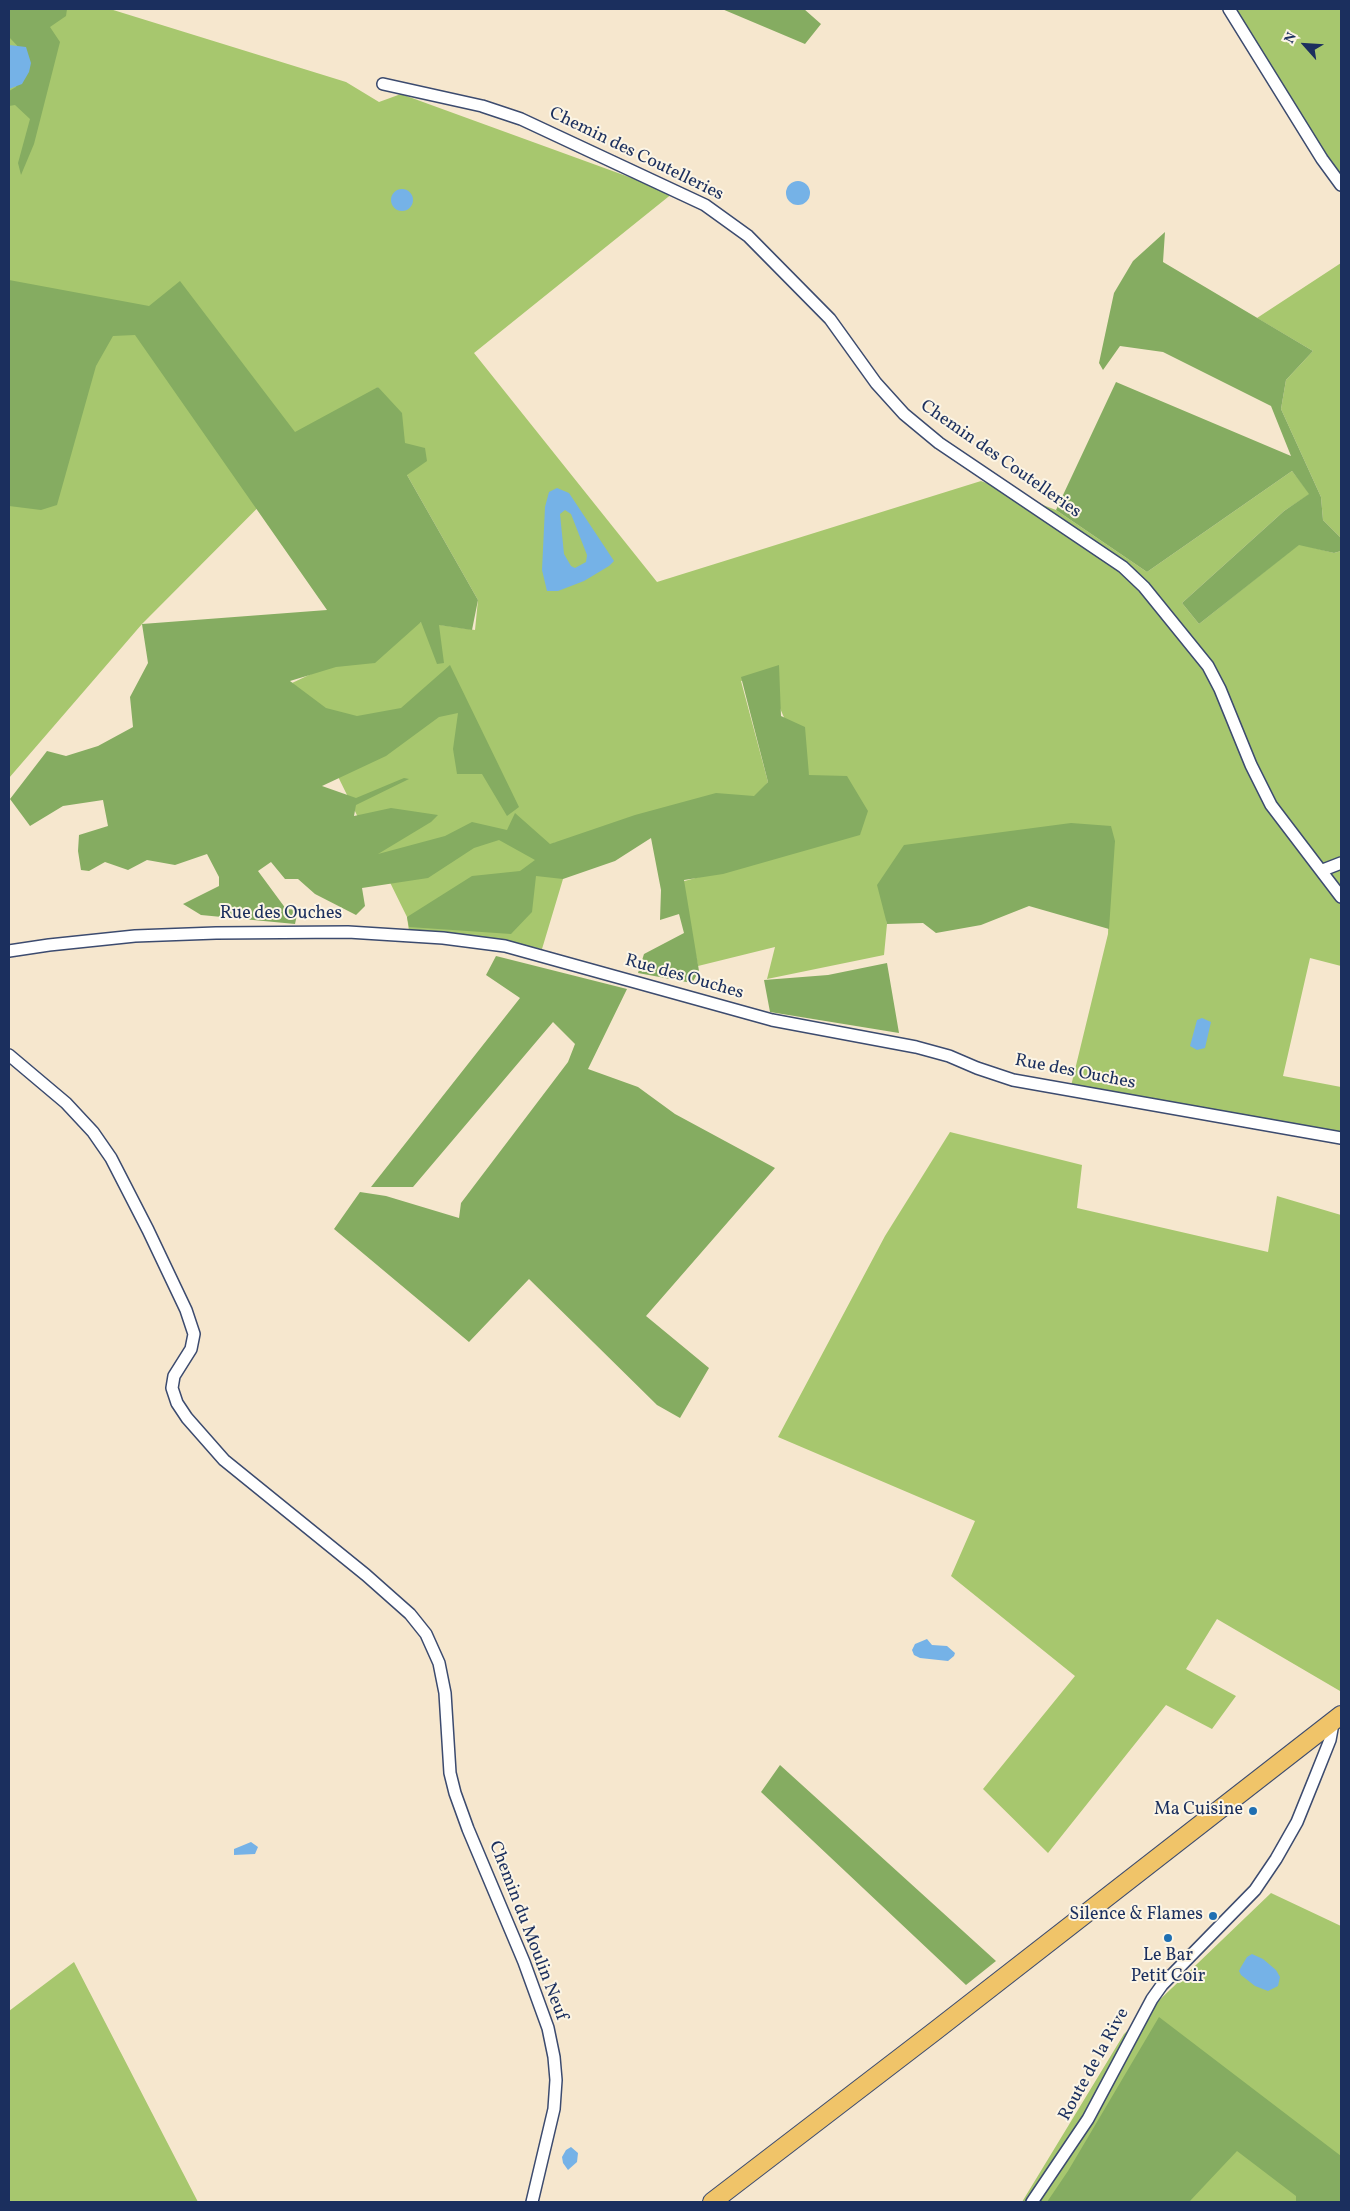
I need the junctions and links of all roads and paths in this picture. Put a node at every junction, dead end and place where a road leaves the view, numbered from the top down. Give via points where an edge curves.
1 (1229, 9) edge
2 (383, 84) dead end
3 (1341, 185) edge
4 (1341, 863) edge
5 (1323, 870) junction
6 (1341, 897) edge
7 (9, 951) edge
8 (9, 1055) edge
9 (1341, 1138) edge
10 (1336, 1719) edge
11 (532, 2202) edge
12 (712, 2202) edge
13 (1032, 2202) edge

1 - 3 street
2 - 5 street, Chemin des Coutelleries via 482,106 521,119 705,205 748,236 830,319 904,414 946,448 1123,566 1144,586 1208,666 1271,805
4 - 5 street
5 - 6 street, Chemin des Coutelleries
7 - 9 street, Rue des Ouches via 135,936 226,933 348,932 505,946 772,1020 916,1047 1013,1080
8 - 11 street, Chemin du Moulin Neuf via 66,1103 93,1132 111,1158 148,1230 194,1334 192,1349 174,1376 172,1388 186,1418 224,1460 366,1575 410,1614 426,1634 439,1663 445,1693 450,1773 455,1792 524,1962 548,2028 554,2057 554,2109
10 - 12 main road via 936,2032
10 - 13 street, Route de la Rive via 1297,1822 1276,1859 1256,1890 1152,1999 1088,2119

